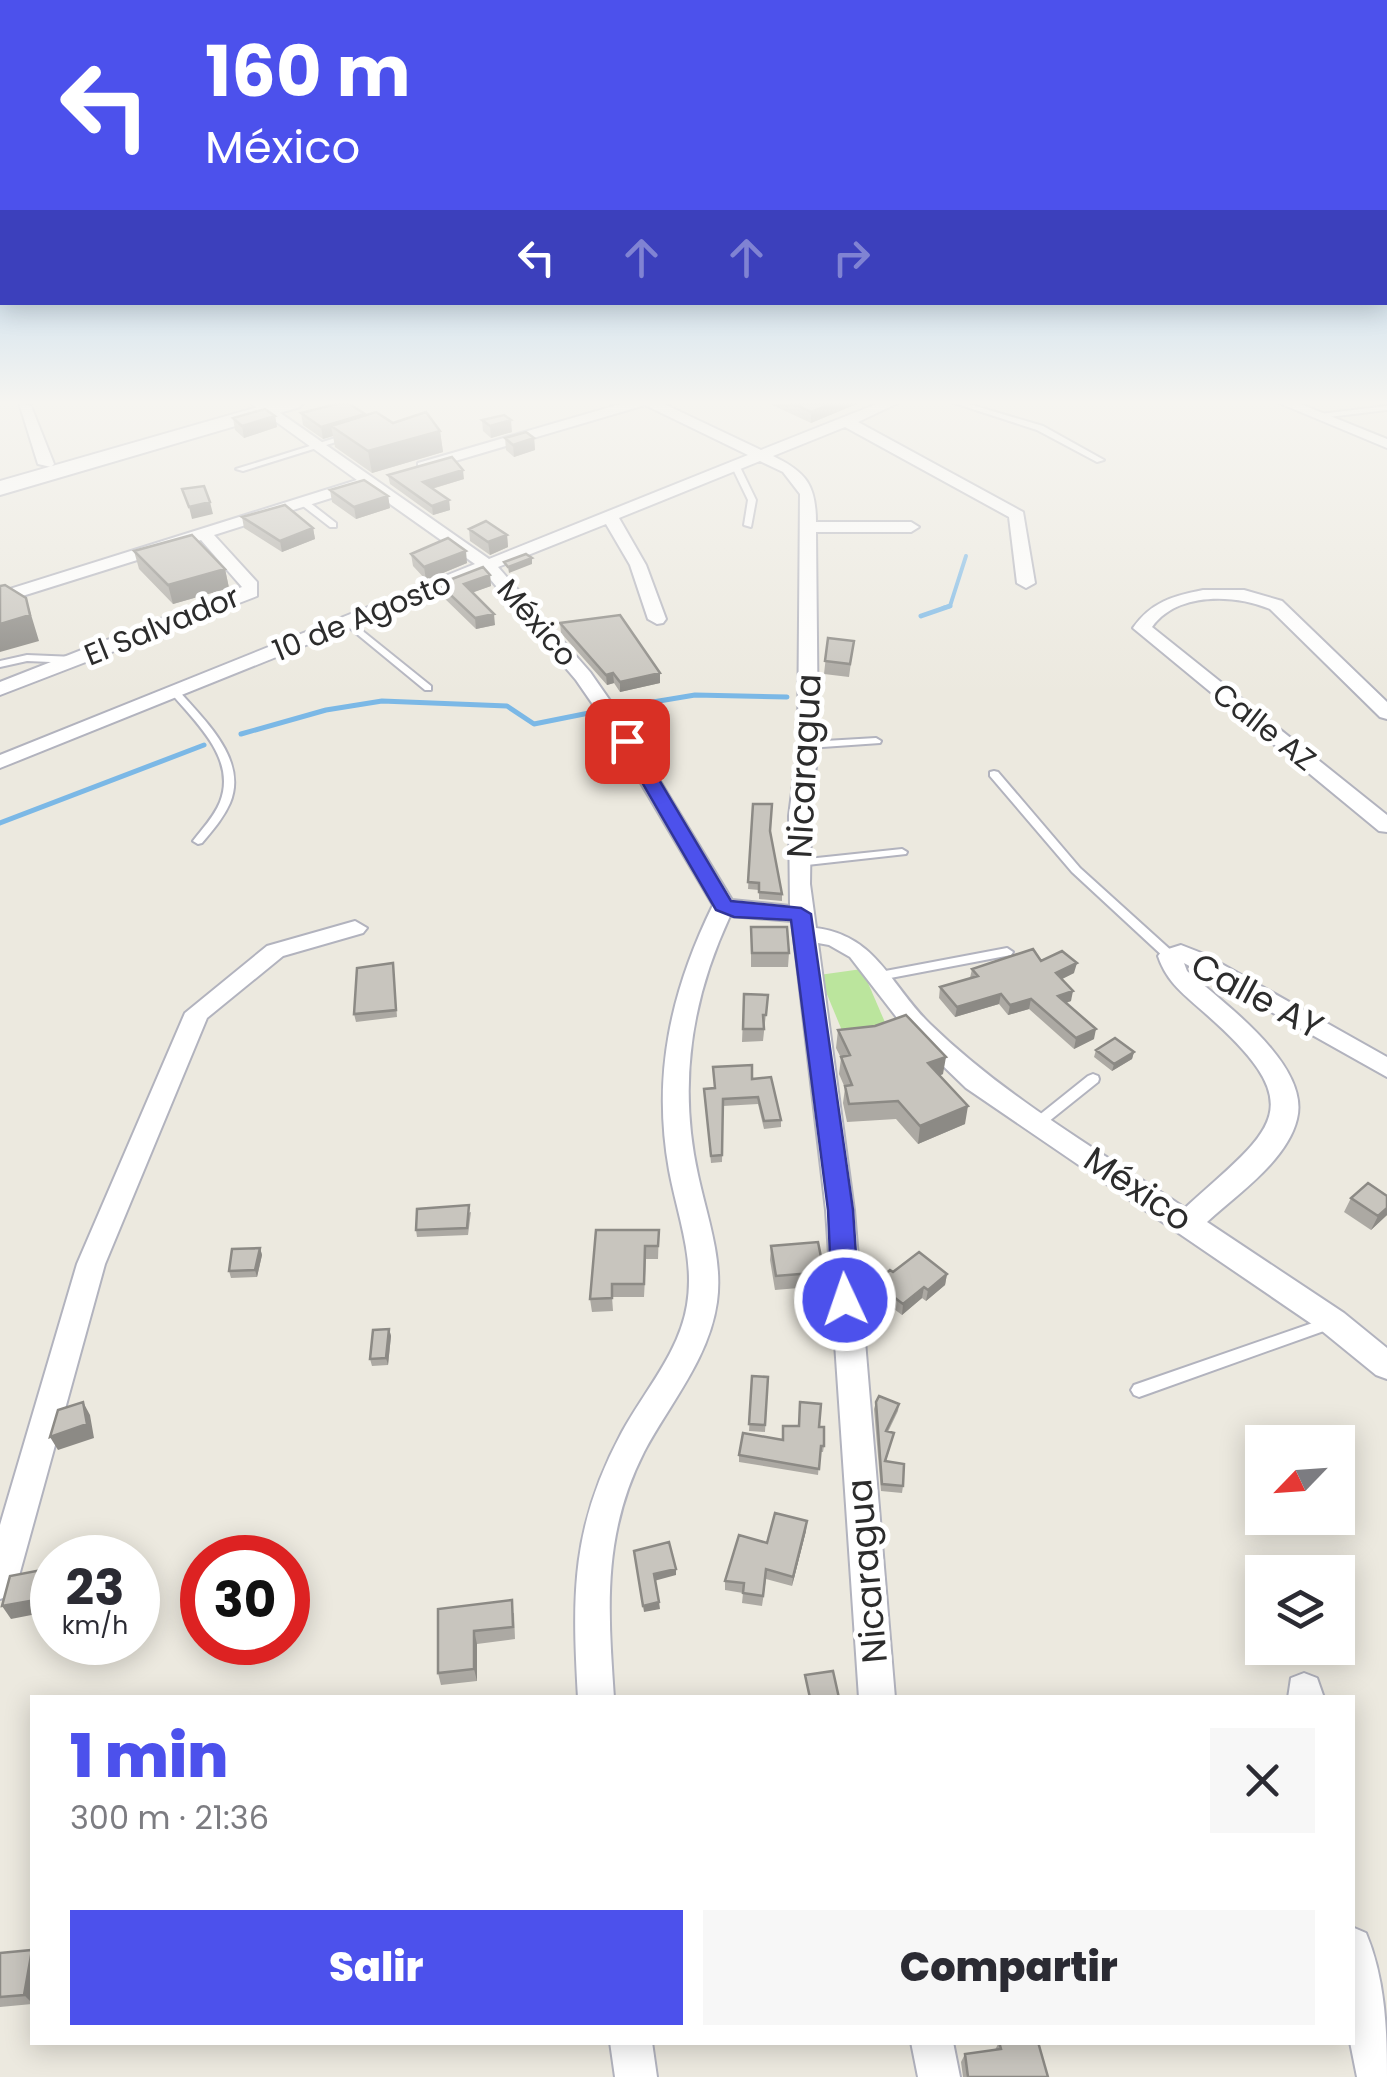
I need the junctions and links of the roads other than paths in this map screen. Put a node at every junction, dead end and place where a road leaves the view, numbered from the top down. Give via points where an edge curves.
1 (306, 500) edge
2 (403, 500) edge
3 (654, 500) edge
4 (752, 500) edge
5 (808, 500) edge
6 (990, 500) edge
7 (302, 501) junction
8 (610, 518) junction
9 (333, 525) dead end
10 (748, 525) dead end
11 (807, 527) junction
12 (911, 527) dead end
13 (198, 533) junction
14 (487, 566) junction
15 (1026, 583) dead end
16 (0, 584) edge
17 (0, 598) edge
18 (657, 618) dead end
19 (348, 623) junction
20 (78, 660) junction
21 (0, 664) edge
22 (428, 688) dead end
23 (0, 690) edge
24 (176, 693) junction
25 (1387, 713) edge
26 (876, 741) dead end
27 (808, 745) junction
28 (0, 762) edge
29 (994, 774) dead end
30 (1387, 826) edge
31 (198, 841) dead end
32 (902, 852) dead end
33 (798, 862) junction
34 (724, 906) junction
35 (804, 924) junction
36 (355, 928) dead end
37 (1007, 952) dead end
38 (1170, 956) junction
39 (880, 976) junction
40 (1387, 1068) edge
41 (1094, 1079) dead end
42 (1038, 1122) junction
43 (1189, 1222) junction
44 (1333, 1322) junction
45 (1387, 1366) edge
46 (1139, 1390) dead end
47 (0, 1582) edge
48 (596, 1695) edge
49 (877, 1695) edge
50 (1355, 1962) edge
51 (631, 2045) edge
52 (933, 2045) edge
53 (636, 2077) edge
54 (939, 2077) edge
55 (1378, 2077) edge

1 - 7 street
2 - 14 street, México
3 - 8 street, 10 de Agosto
4 - 10 lane
5 - 11 street, Nicaragua
6 - 15 street via 1017,515
7 - 9 lane
7 - 13 street
8 - 14 street, 10 de Agosto
8 - 18 street via 638,565
11 - 12 street
11 - 27 street, Nicaragua
13 - 16 street
13 - 17 street via 121,564
13 - 20 street, El Salvador via 226,554 251,592
14 - 19 street, 10 de Agosto
14 - 34 street, México via 613,719
19 - 22 lane
19 - 24 street, 10 de Agosto
20 - 21 lane
20 - 23 street, El Salvador
24 - 28 street, 10 de Agosto
24 - 31 lane via 228,758 231,778 218,820
25 - 30 street, Calle AZ via 1264,598 1198,596 1160,609 1142,628
26 - 27 lane
27 - 33 street, Nicaragua
29 - 38 lane via 1076,870
32 - 33 lane
33 - 35 street, Nicaragua
34 - 35 street, México
34 - 48 street via 690,976 674,1072 678,1138 703,1258 701,1308 694,1340 629,1450 597,1545 590,1590
35 - 39 street, México via 848,943
35 - 49 street, Nicaragua via 840,1210
36 - 47 street via 275,951 197,1013 91,1264
37 - 39 lane
38 - 40 street, Calle AY via 1196,959
38 - 43 street, Calle AY via 1176,975 1268,1060 1286,1090 1275,1140
39 - 42 street, México via 946,1058
41 - 42 lane
42 - 43 street, México
43 - 44 street, México
44 - 45 street, México
44 - 46 lane
50 - 55 street
51 - 53 street
52 - 54 street

